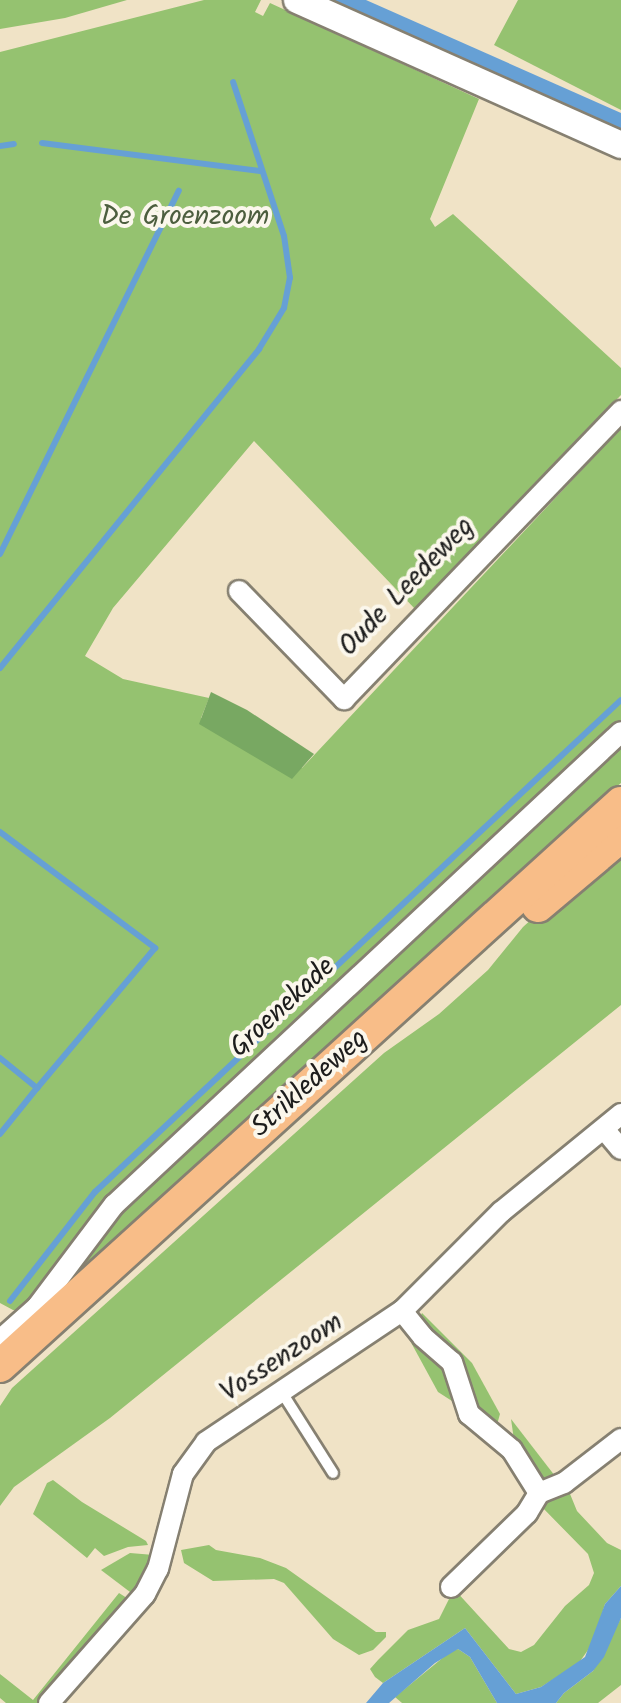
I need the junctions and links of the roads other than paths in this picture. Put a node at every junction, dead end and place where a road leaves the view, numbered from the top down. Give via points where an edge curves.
1 (297, 0) edge
2 (621, 145) edge
3 (621, 411) edge
4 (239, 591) dead end
5 (621, 732) edge
6 (621, 803) edge
7 (621, 836) edge
8 (621, 1114) edge
9 (604, 1129) junction
10 (621, 1149) edge
11 (402, 1311) junction
12 (0, 1340) edge
13 (0, 1366) edge
14 (0, 1391) edge
15 (281, 1391) junction
16 (621, 1439) edge
17 (333, 1473) dead end
18 (539, 1493) junction
19 (451, 1587) dead end
20 (49, 1703) edge

1 - 2 street
3 - 4 street, Oude Leedeweg via 344,699
5 - 12 street, Groenekade via 114,1205 37,1307
6 - 13 main road, Strikledeweg
7 - 14 main road, Strikledeweg
8 - 9 street, Vossenzoom
9 - 10 street
9 - 11 street, Vossenzoom via 501,1212
11 - 15 street, Vossenzoom
11 - 18 street via 452,1362 469,1414 512,1450
15 - 17 lane
15 - 20 street, Vossenzoom via 196,1454 183,1474 158,1569 145,1594
16 - 18 street via 564,1483
18 - 19 street via 527,1513

